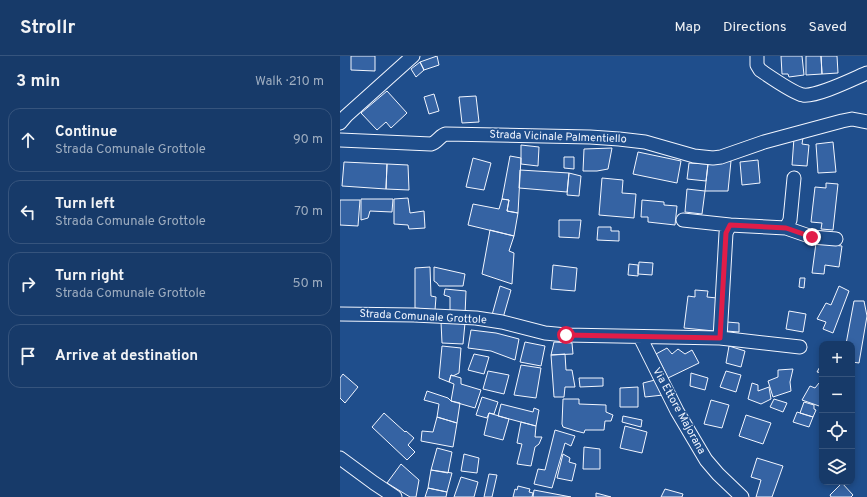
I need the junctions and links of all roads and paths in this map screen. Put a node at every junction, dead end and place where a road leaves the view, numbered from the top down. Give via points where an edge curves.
1 (413, 56) edge
2 (757, 56) edge
3 (867, 73) edge
4 (867, 122) edge
5 (340, 123) edge
6 (340, 140) edge
7 (794, 178) dead end
8 (683, 220) dead end
9 (730, 225) junction
10 (786, 228) junction
11 (836, 239) dead end
12 (340, 314) edge
13 (640, 337) junction
14 (720, 338) junction
15 (800, 347) dead end
16 (340, 458) edge
17 (395, 497) edge
18 (742, 497) edge

1 - 5 street
2 - 3 street via 760,70 796,93 804,95 816,94
4 - 6 street, Strada Vicinale Palmentiello via 852,119 842,121 713,158 694,156 644,142 590,137 443,134 431,144
7 - 10 street via 790,220
8 - 9 street
9 - 10 street
9 - 14 street via 726,233
10 - 11 street via 812,237
12 - 13 street, Strada Comunale Grottole via 476,318 545,333
13 - 14 street, Strada Comunale Grottole
13 - 18 street, Via Ettore Majorana via 677,411 706,460
14 - 15 street, Strada Comunale Grottole
16 - 17 street

